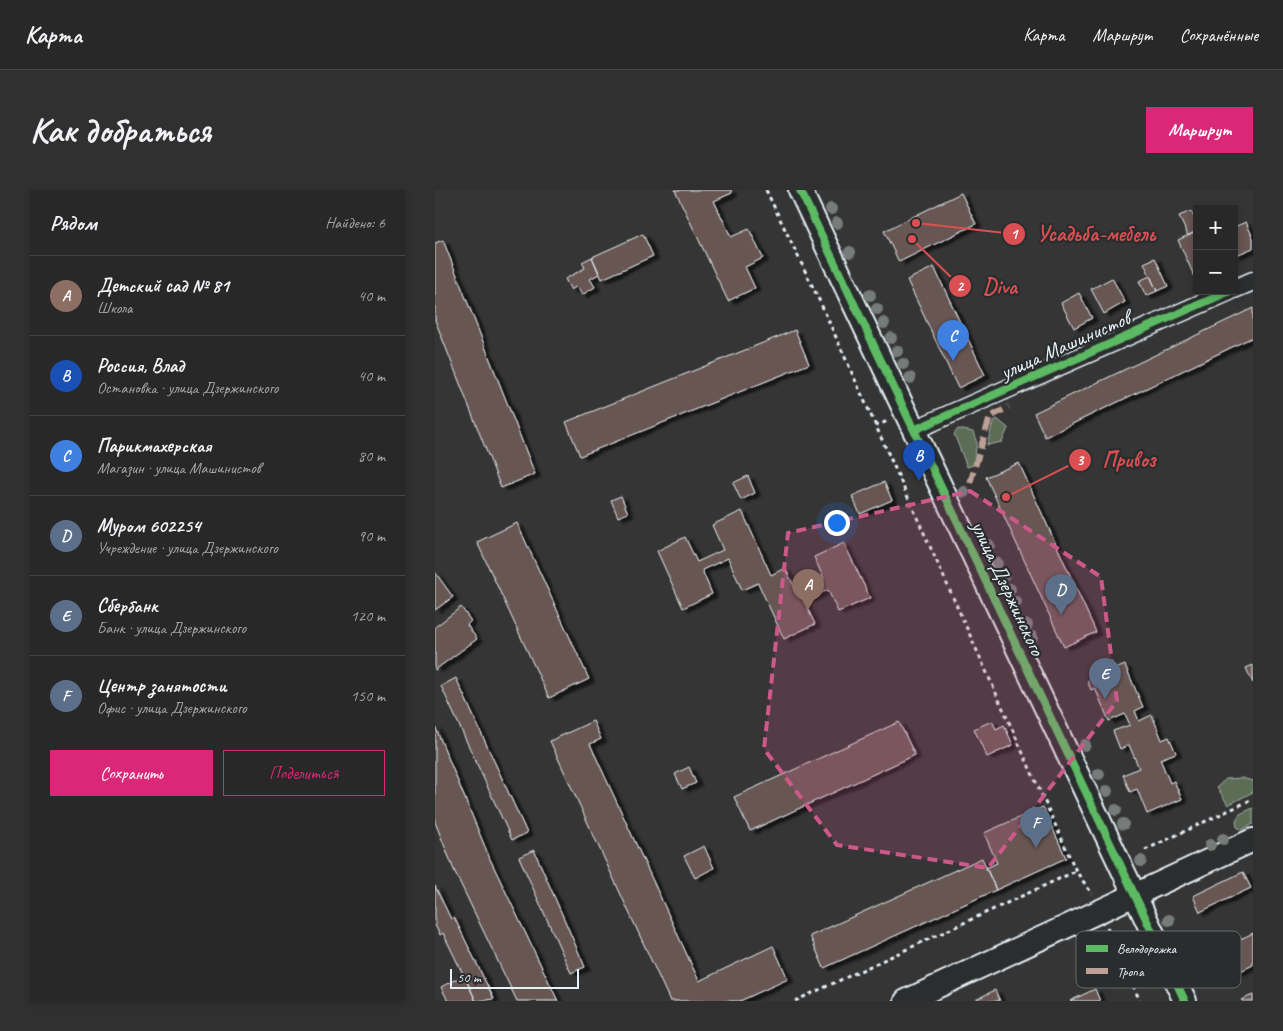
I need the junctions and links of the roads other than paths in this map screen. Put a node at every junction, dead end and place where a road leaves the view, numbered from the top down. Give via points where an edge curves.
1 (800, 190) edge
2 (1253, 281) edge
3 (1238, 287) edge
4 (1221, 295) edge
5 (914, 430) junction
6 (1253, 840) edge
7 (1134, 895) junction
8 (1151, 931) edge
9 (1179, 988) edge
10 (906, 1001) edge
11 (1185, 1001) edge

1 - 5 street, улица Дзержинского
2 - 3 street
4 - 5 street, улица Машинистов
5 - 7 street, улица Дзержинского
6 - 7 street
7 - 8 street, улица Дзержинского
7 - 10 street
9 - 11 street, улица Дзержинского

